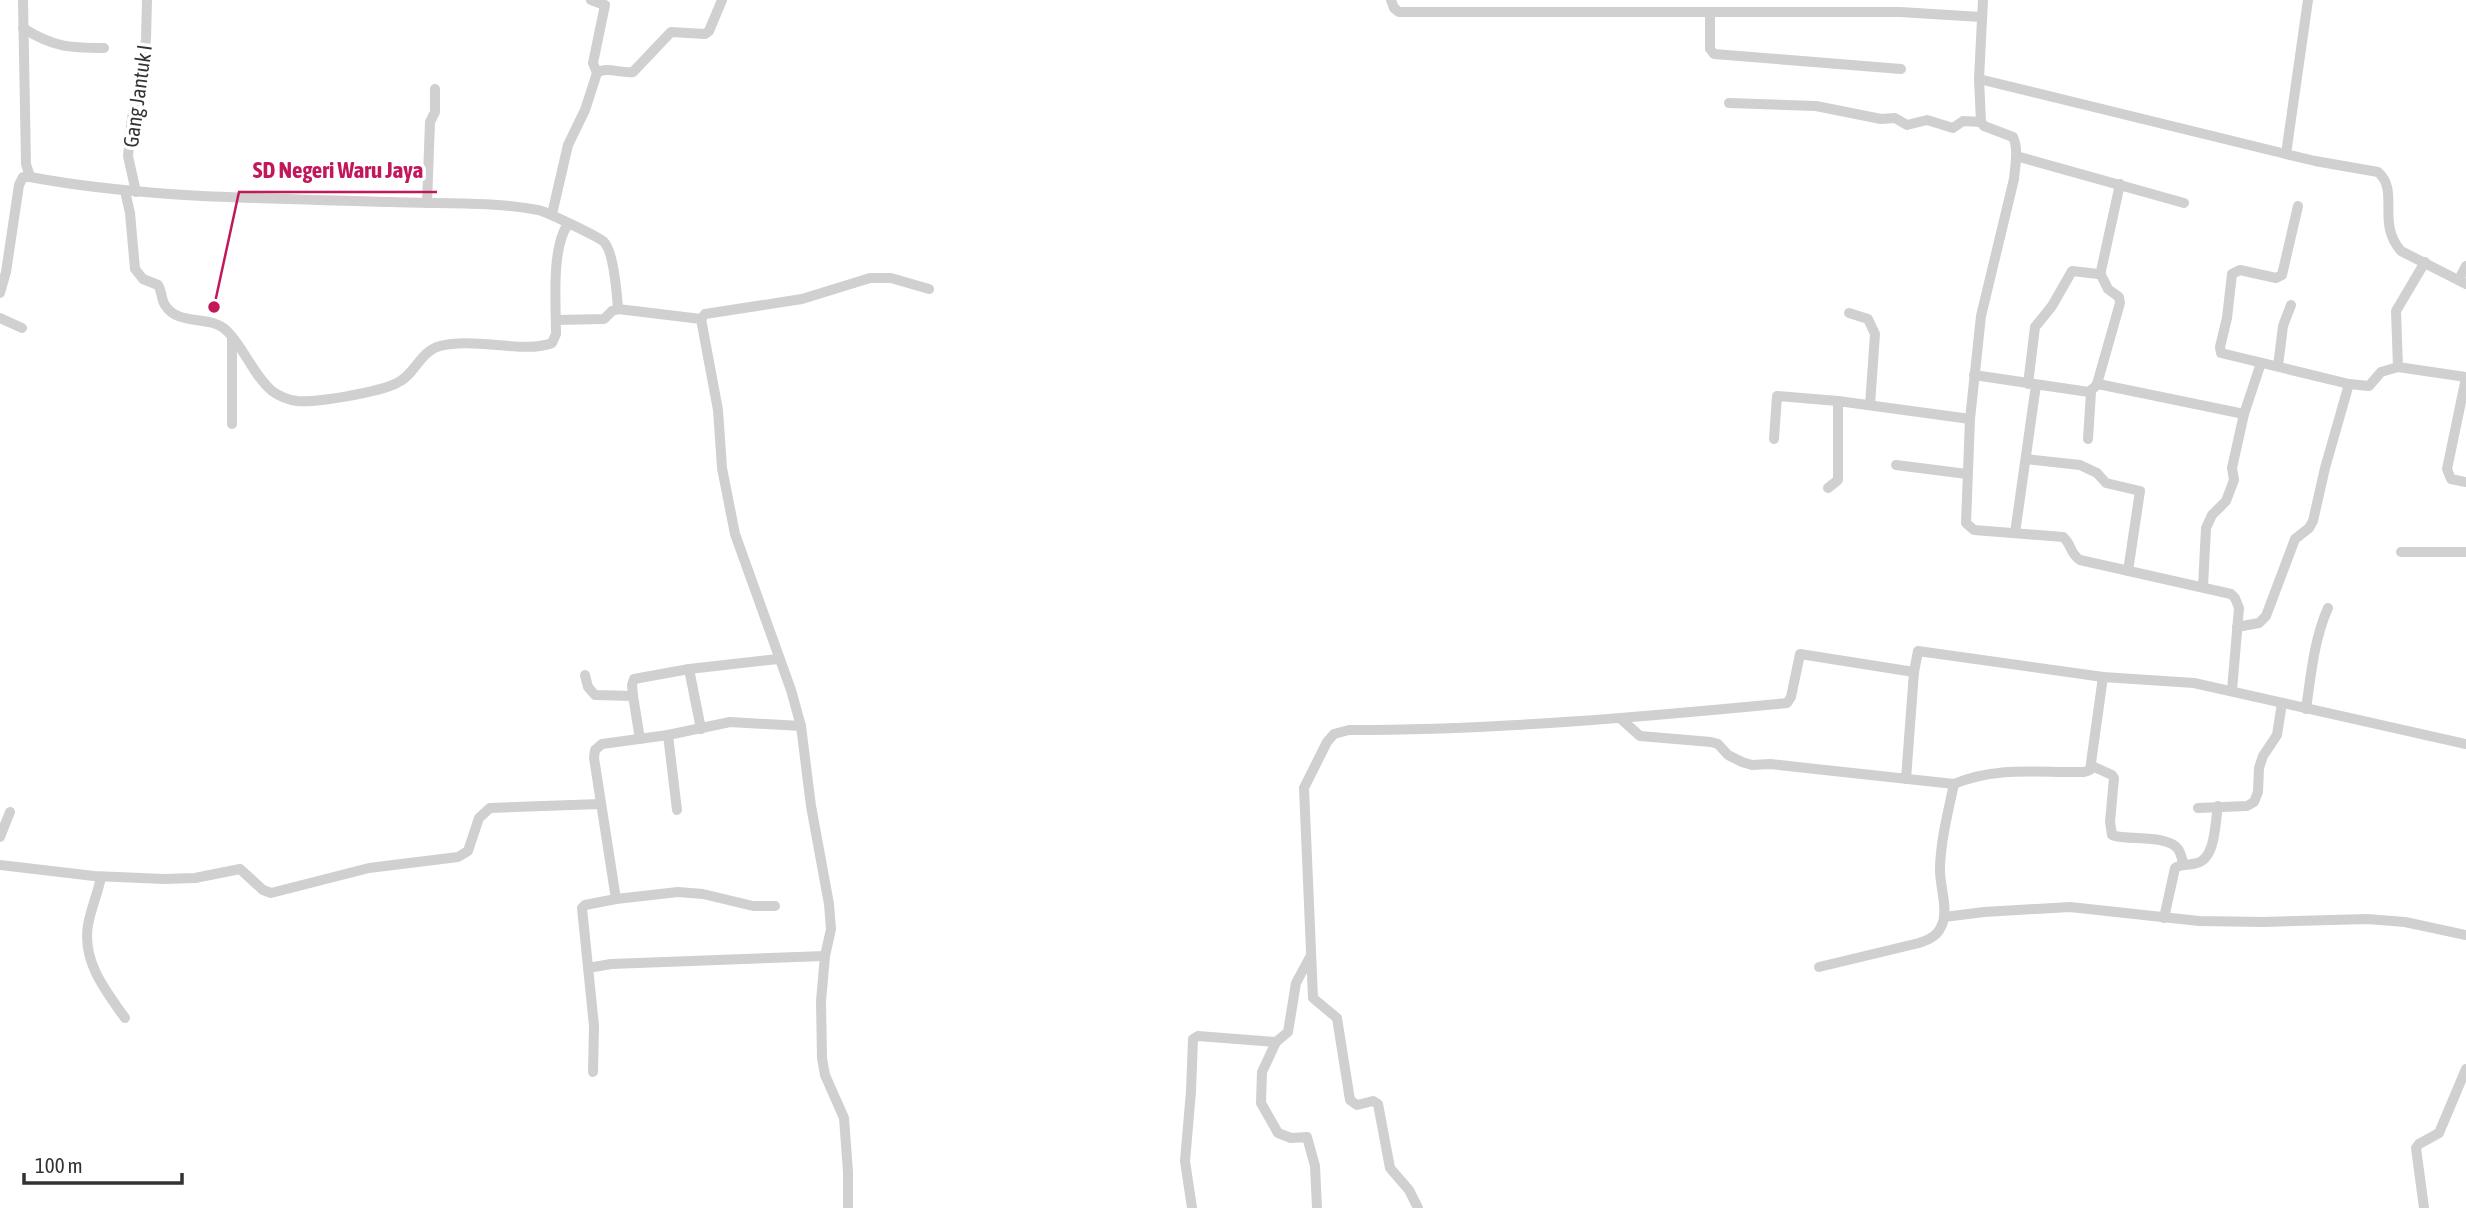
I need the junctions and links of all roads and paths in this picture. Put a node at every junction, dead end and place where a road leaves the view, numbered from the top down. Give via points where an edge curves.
1 (23, 0) edge
2 (147, 0) edge
3 (591, 0) edge
4 (722, 0) edge
5 (1391, 0) edge
6 (1523, 0) edge
7 (1613, 0) edge
8 (1983, 0) edge
9 (2308, 0) edge
10 (1523, 13) junction
11 (1613, 13) junction
12 (1710, 13) junction
13 (1981, 17) junction
14 (23, 28) junction
15 (104, 48) dead end
16 (1901, 69) dead end
17 (597, 73) junction
18 (1979, 79) junction
19 (435, 89) dead end
20 (1729, 103) dead end
21 (1981, 122) junction
22 (2286, 154) junction
23 (2016, 156) junction
24 (30, 177) junction
25 (2120, 184) junction
26 (131, 191) junction
27 (427, 203) junction
28 (2184, 203) dead end
29 (2298, 206) dead end
30 (552, 214) junction
31 (568, 224) junction
32 (2425, 262) junction
33 (2466, 266) edge
34 (2100, 273) junction
35 (2463, 281) edge
36 (929, 289) dead end
37 (0, 293) edge
38 (2291, 305) dead end
39 (618, 309) junction
40 (1849, 313) dead end
41 (0, 318) edge
42 (701, 319) junction
43 (556, 320) junction
44 (22, 328) dead end
45 (232, 337) junction
46 (2262, 363) junction
47 (2278, 366) junction
48 (2398, 368) junction
49 (1974, 375) junction
50 (2466, 378) edge
51 (2032, 384) junction
52 (2349, 384) junction
53 (2094, 388) junction
54 (1838, 401) junction
55 (1870, 405) junction
56 (2244, 414) junction
57 (1970, 419) junction
58 (232, 424) dead end
59 (1774, 439) dead end
60 (2088, 439) dead end
61 (2026, 459) junction
62 (1896, 465) dead end
63 (1967, 474) junction
64 (2466, 482) edge
65 (1828, 488) dead end
66 (2015, 533) junction
67 (2401, 552) dead end
68 (2466, 552) edge
69 (2128, 571) junction
70 (2203, 587) junction
71 (2328, 608) dead end
72 (2237, 627) junction
73 (778, 659) junction
74 (689, 668) junction
75 (1914, 672) junction
76 (586, 675) dead end
77 (2103, 677) junction
78 (2232, 690) junction
79 (633, 696) junction
80 (2282, 703) junction
81 (2306, 709) junction
82 (1621, 719) junction
83 (801, 726) junction
84 (701, 729) junction
85 (668, 736) junction
86 (640, 739) junction
87 (2466, 744) edge
88 (2092, 766) junction
89 (1906, 779) junction
90 (1954, 785) junction
91 (600, 804) junction
92 (2218, 806) junction
93 (2198, 808) dead end
94 (677, 810) dead end
95 (10, 812) dead end
96 (0, 837) edge
97 (0, 865) edge
98 (2184, 865) junction
99 (101, 877) junction
100 (616, 899) junction
101 (775, 906) dead end
102 (1944, 917) junction
103 (2164, 918) junction
104 (2466, 935) edge
105 (1311, 955) junction
106 (825, 956) junction
107 (1819, 967) dead end
108 (588, 968) junction
109 (125, 1018) dead end
110 (1276, 1042) junction
111 (2466, 1069) edge
112 (593, 1072) dead end
113 (848, 1208) edge
114 (1192, 1208) edge
115 (1317, 1208) edge
116 (1418, 1208) edge
117 (2424, 1208) edge

1 - 14 street
2 - 26 street, Gang Jantuk I via 146,39 128,156
3 - 17 street via 605,5 593,63
4 - 17 street via 705,34 671,32 634,72 604,69
5 - 10 street via 1399,12
6 - 10 street
7 - 11 street
8 - 13 street
9 - 22 street
10 - 11 street
11 - 12 street
12 - 13 street via 1900,12
12 - 16 street via 1714,54
13 - 18 street
14 - 15 street via 57,46
14 - 24 street
17 - 30 street via 568,145
18 - 21 street
18 - 22 street
19 - 27 street
20 - 21 street via 1816,106 1895,118 1908,125 1927,120 1953,128 1964,121
21 - 23 street via 2013,137
22 - 32 street via 2385,177 2393,242
23 - 25 street
23 - 49 street via 1983,308
24 - 26 street
24 - 37 street via 23,177 19,185
25 - 28 street
25 - 34 street
26 - 27 street
26 - 45 street, Gang Jantuk I via 138,275 158,285 163,301 177,316 220,325
27 - 30 street
29 - 46 street via 2282,275 2276,278 2240,270 2232,274 2221,353
30 - 31 street
31 - 39 street via 598,237 608,247
31 - 43 street via 562,233 557,270
32 - 35 street
32 - 48 street via 2396,311
33 - 35 street
34 - 51 street via 2073,271 2035,327
34 - 53 street via 2120,303
36 - 42 street via 891,278 870,278 814,296 705,314
38 - 47 street
39 - 42 street
39 - 43 street via 604,318
40 - 55 street via 1868,319 1875,334
41 - 44 street
42 - 73 street via 735,534
43 - 45 street via 554,340 548,345 443,345 429,350 407,377 376,392 297,401 273,391
45 - 58 street
46 - 47 street
46 - 56 street
47 - 52 street
48 - 50 street
48 - 52 street via 2381,372 2369,386
49 - 51 street
49 - 57 street
50 - 64 street via 2447,469 2451,479
51 - 53 street
51 - 61 street
52 - 72 street via 2313,521 2295,539 2266,615 2259,623
53 - 56 street
53 - 60 street
54 - 55 street
54 - 59 street via 1777,396
54 - 65 street via 1838,480
55 - 57 street
56 - 70 street via 2232,468 2234,480 2226,502 2206,528
57 - 63 street
61 - 66 street
61 - 69 street via 2080,465 2106,482 2140,491
62 - 63 street
63 - 66 street via 1966,523 1974,530
66 - 69 street via 2063,537 2080,560
67 - 68 street
69 - 70 street
70 - 72 street via 2235,598
71 - 81 street via 2315,648
72 - 78 street
73 - 74 street
73 - 83 street
74 - 79 street via 634,679
74 - 84 street
75 - 77 street via 1918,652
75 - 82 street via 1800,654 1787,704
75 - 89 street
76 - 79 street via 594,695
77 - 78 street
77 - 88 street
78 - 80 street
79 - 86 street
80 - 81 street
80 - 92 street via 2277,735 2259,768 2254,802
81 - 87 street
82 - 89 street via 1640,736 1711,742 1752,765
82 - 105 street via 1334,734 1304,788
83 - 84 street via 740,721
83 - 106 street via 829,904 831,929
84 - 85 street
85 - 86 street
85 - 94 street
86 - 91 street via 602,744 595,750
88 - 90 street via 2084,772 1993,772
88 - 98 street via 2114,778 2112,835 2172,844
89 - 90 street
90 - 102 street via 1941,850
91 - 99 street via 490,808 479,818 468,850 457,857 369,868 279,892 263,890 240,869 195,878
91 - 100 street
92 - 93 street
92 - 98 street via 2209,853 2202,861
95 - 96 street
97 - 99 street
98 - 103 street via 2173,871
99 - 109 street via 88,922 86,949
100 - 101 street via 678,892
100 - 108 street via 582,908
102 - 103 street via 2070,907
102 - 107 street via 1929,940
103 - 104 street via 2263,922 2367,919
105 - 110 street via 1296,983 1288,1032
105 - 116 street via 1313,999 1337,1018 1350,1100 1357,1105 1378,1104 1390,1168
106 - 108 street
106 - 113 street via 822,1058 844,1118
108 - 112 street
110 - 114 street via 1193,1039 1185,1161
110 - 115 street via 1262,1072 1261,1103 1278,1133 1307,1137 1315,1166
111 - 117 street via 2445,1123 2416,1148

